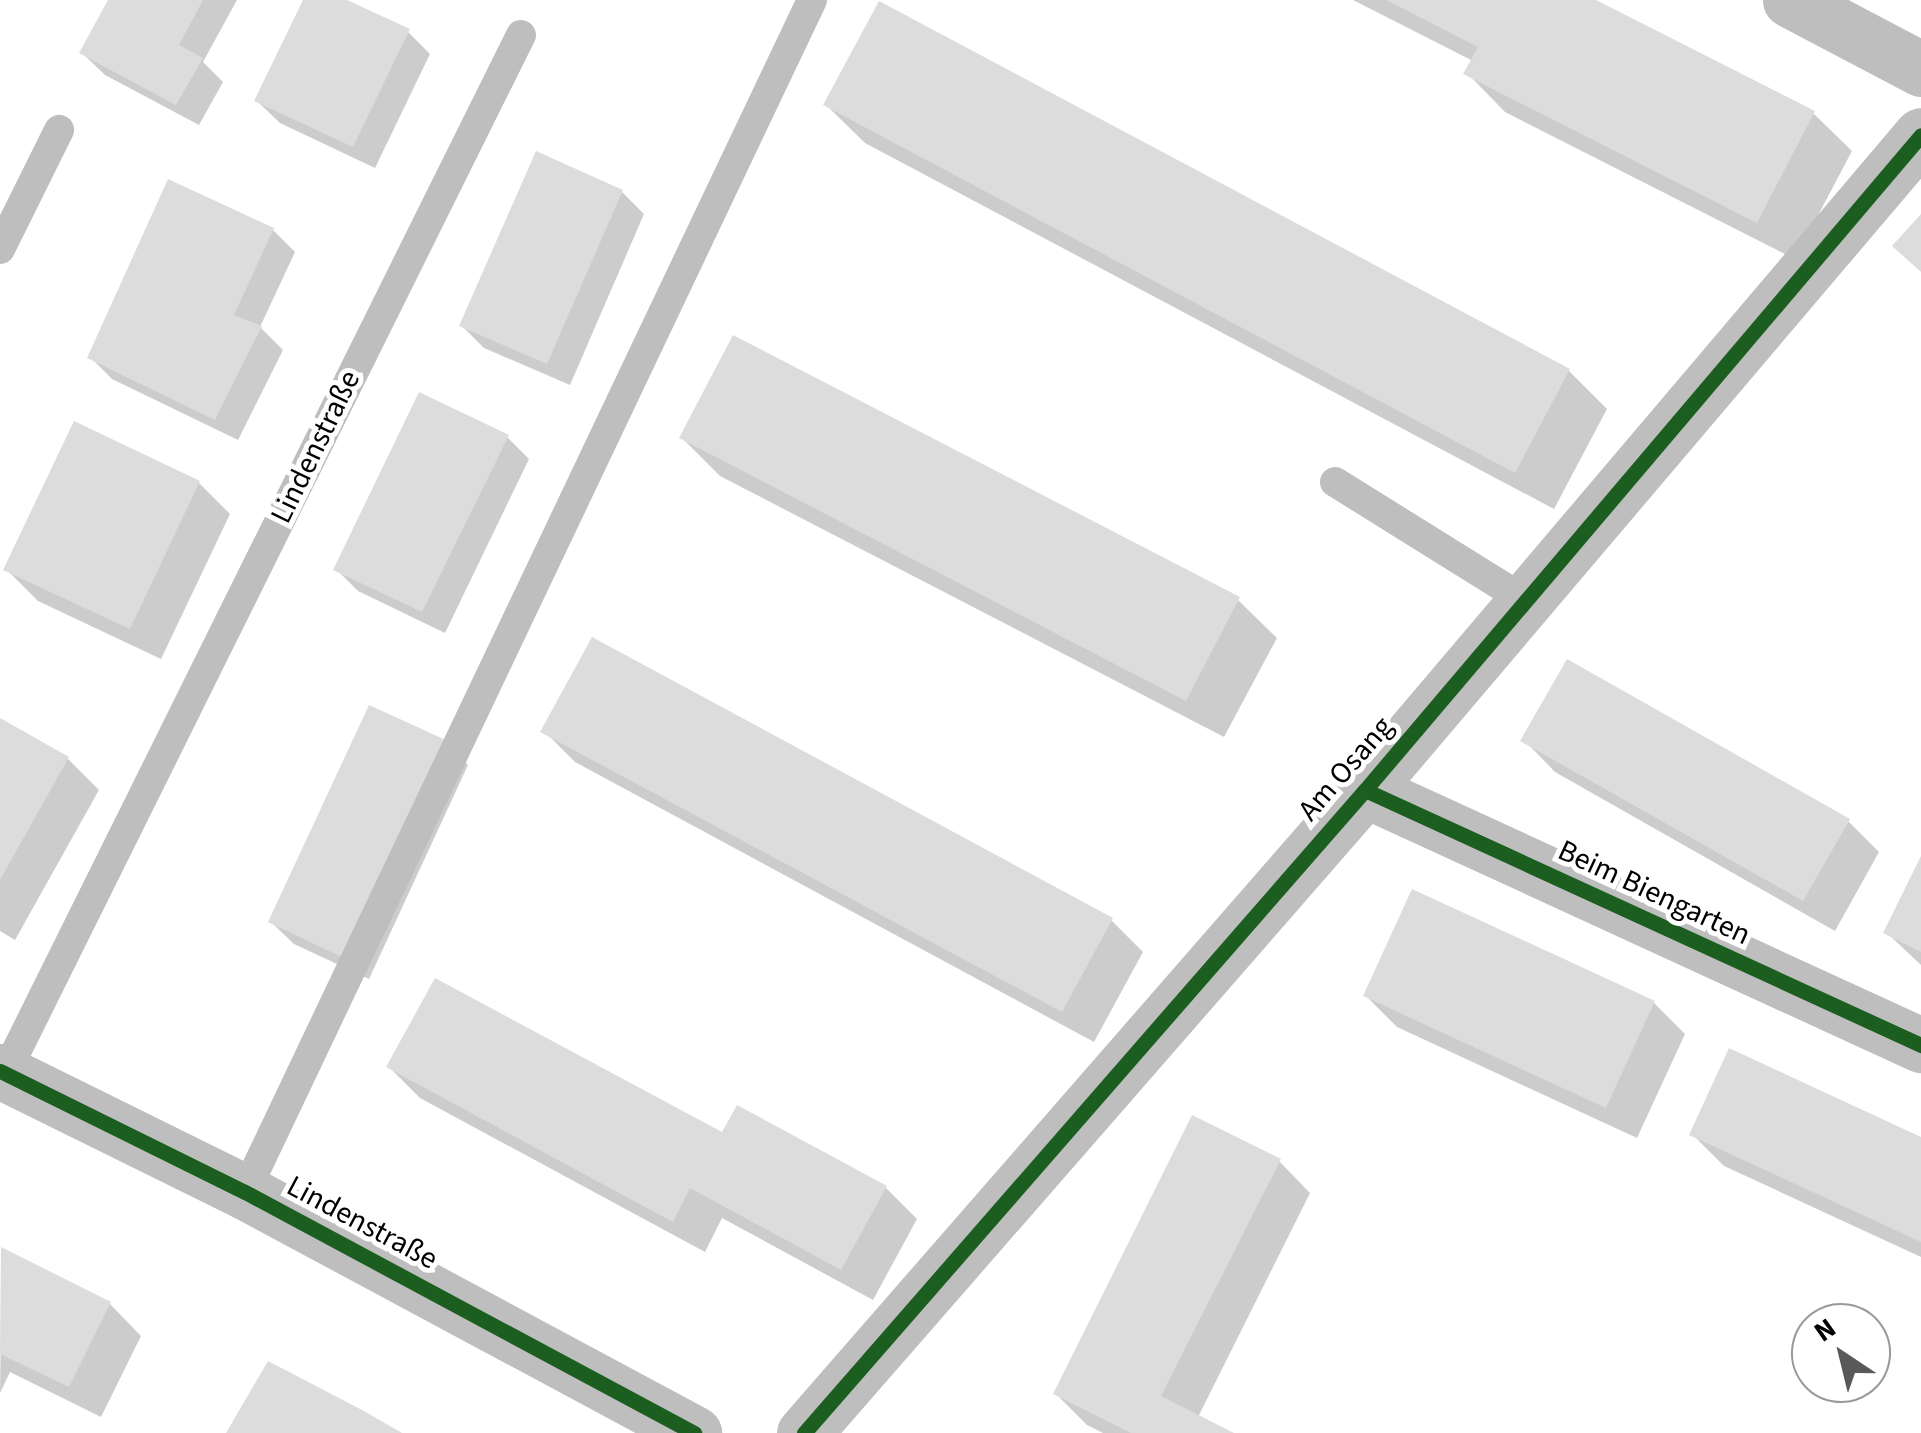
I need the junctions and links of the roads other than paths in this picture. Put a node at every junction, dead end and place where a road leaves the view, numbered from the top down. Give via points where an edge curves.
1 (812, 0) edge
2 (1790, 0) edge
3 (522, 35) dead end
4 (1921, 69) edge
5 (60, 130) dead end
6 (1921, 135) edge
7 (0, 249) edge
8 (1335, 482) dead end
9 (1526, 601) junction
10 (1365, 790) junction
11 (1921, 1045) edge
12 (2, 1073) edge
13 (245, 1192) junction
14 (694, 1433) edge
15 (804, 1433) edge

1 - 13 lane
2 - 4 street
3 - 12 lane, Lindenstraße
5 - 7 lane
6 - 9 street, Am Osang
8 - 9 lane
9 - 10 street, Am Osang
10 - 11 street, Beim Biengarten
10 - 15 street, Am Osang
12 - 13 street, Lindenstraße
13 - 14 street, Lindenstraße

